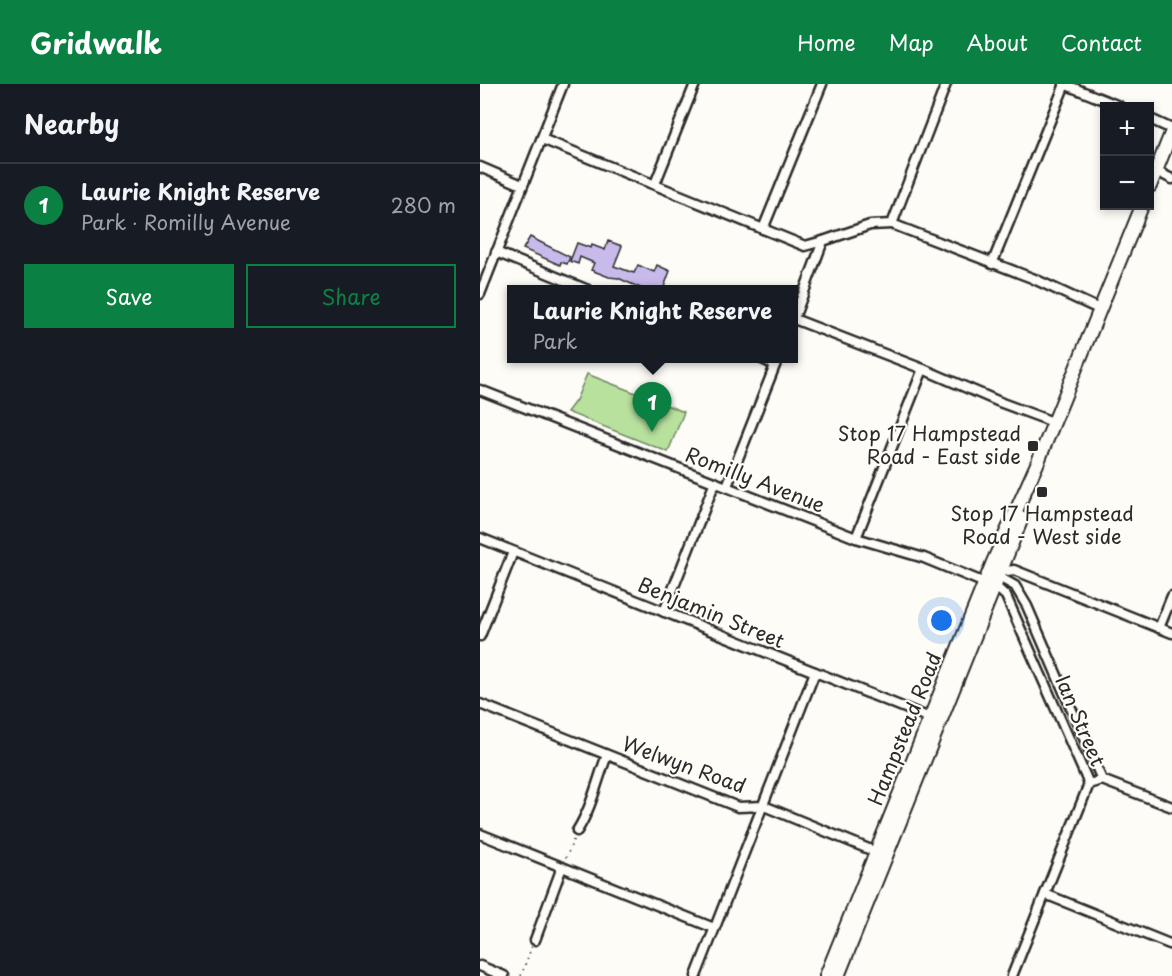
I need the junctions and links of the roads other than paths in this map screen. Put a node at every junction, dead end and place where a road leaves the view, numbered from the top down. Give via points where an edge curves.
1 (563, 84) edge
2 (695, 84) edge
3 (822, 84) edge
4 (946, 84) edge
5 (1065, 84) edge
6 (1109, 102) edge
7 (1154, 121) edge
8 (1172, 130) edge
9 (542, 138) junction
10 (480, 167) edge
11 (1156, 171) junction
12 (1154, 175) edge
13 (1172, 179) edge
14 (655, 184) junction
15 (522, 185) junction
16 (1140, 210) edge
17 (892, 224) junction
18 (764, 230) junction
19 (823, 241) junction
20 (496, 252) junction
21 (992, 264) junction
22 (576, 285) edge
23 (480, 294) edge
24 (798, 309) edge
25 (1100, 309) junction
26 (798, 322) edge
27 (776, 363) edge
28 (923, 369) junction
29 (480, 390) edge
30 (1053, 422) junction
31 (715, 482) junction
32 (727, 486) junction
33 (480, 538) edge
34 (856, 538) junction
35 (513, 552) junction
36 (1023, 573) junction
37 (994, 576) junction
38 (1015, 586) junction
39 (1172, 596) edge
40 (664, 612) junction
41 (1160, 628) junction
42 (1172, 633) edge
43 (480, 636) edge
44 (1054, 670) junction
45 (815, 672) junction
46 (1042, 674) junction
47 (480, 704) edge
48 (935, 720) junction
49 (607, 755) junction
50 (1102, 780) junction
51 (1089, 784) junction
52 (764, 806) junction
53 (1172, 807) edge
54 (577, 831) road end
55 (480, 834) edge
56 (882, 854) junction
57 (562, 867) junction
58 (1045, 894) junction
59 (714, 928) junction
60 (535, 940) road end
61 (1172, 945) edge
62 (480, 966) edge
63 (504, 976) edge
64 (696, 976) edge
65 (826, 976) edge
66 (838, 976) edge
67 (1012, 976) edge

1 - 9 street
2 - 14 street
3 - 18 street
4 - 17 street
5 - 6 street
5 - 21 street
7 - 8 street
8 - 11 highway
9 - 14 street
9 - 15 street
10 - 15 street
11 - 12 highway
11 - 13 street
14 - 18 street
15 - 20 street
16 - 25 highway, Hampstead Road
17 - 19 street via 870,225
17 - 21 street
18 - 19 street via 805,246
19 - 24 street
20 - 22 street
20 - 23 street
21 - 25 street
25 - 30 highway, Hampstead Road
26 - 28 street
27 - 32 street
28 - 30 street
28 - 34 street
29 - 31 street, Romilly Avenue
30 - 37 highway, Hampstead Road
31 - 32 street, Romilly Avenue
31 - 40 street
32 - 34 street, Romilly Avenue
33 - 35 street, Benjamin Street
34 - 37 street, Romilly Avenue
35 - 40 street, Benjamin Street
35 - 43 street
36 - 37 street via 1014,570
36 - 38 street
36 - 41 street
37 - 38 street
37 - 46 street, Ian Street
37 - 48 highway, Hampstead Road
38 - 44 street, Ian Street
39 - 41 street
40 - 45 street, Benjamin Street
41 - 42 street
44 - 46 street
44 - 50 street, Ian Street
45 - 48 street, Benjamin Street
45 - 52 street
46 - 51 street, Ian Street
47 - 49 street, Welwyn Road
48 - 56 highway, Hampstead Road
49 - 52 street, Welwyn Road via 738,807
49 - 54 street via 593,802
50 - 51 street
50 - 53 street
51 - 58 street, Ian Street
52 - 56 street, Welwyn Road
52 - 59 street
55 - 57 street
56 - 65 highway, Hampstead Road
56 - 66 highway, Hampstead Road
57 - 59 street
57 - 60 street
58 - 61 street
58 - 67 street, Ian Street
59 - 64 street
62 - 63 street

